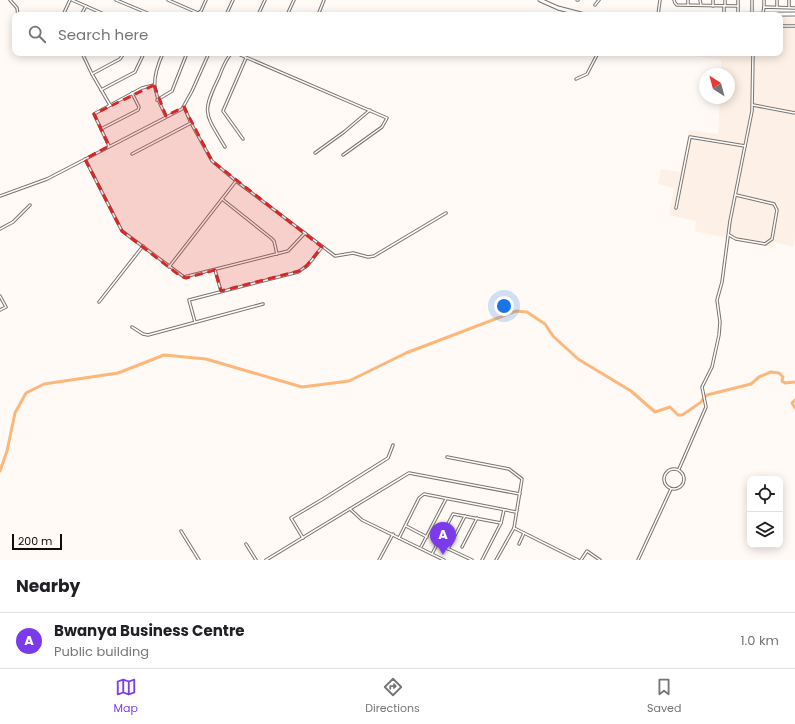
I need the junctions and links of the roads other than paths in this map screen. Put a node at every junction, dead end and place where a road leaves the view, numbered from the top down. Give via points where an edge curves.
1 (10, 0) edge
2 (71, 0) edge
3 (116, 0) edge
4 (168, 0) edge
5 (206, 0) edge
6 (233, 0) edge
7 (265, 0) edge
8 (294, 0) edge
9 (324, 0) edge
10 (540, 0) edge
11 (599, 0) edge
12 (660, 0) edge
13 (674, 0) edge
14 (688, 0) edge
15 (700, 0) edge
16 (713, 0) edge
17 (725, 0) edge
18 (738, 0) edge
19 (752, 0) edge
20 (764, 0) edge
21 (777, 0) edge
22 (789, 0) edge
23 (595, 5) dead end
24 (688, 5) junction
25 (701, 5) junction
26 (86, 6) junction
27 (713, 6) junction
28 (724, 6) junction
29 (738, 6) junction
30 (764, 7) junction
31 (777, 7) junction
32 (786, 8) junction
33 (789, 8) junction
34 (795, 8) edge
35 (142, 11) edge
36 (18, 12) edge
37 (65, 12) edge
38 (83, 12) edge
39 (99, 12) edge
40 (227, 12) edge
41 (259, 12) edge
42 (288, 12) edge
43 (319, 12) edge
44 (573, 12) edge
45 (658, 12) edge
46 (724, 12) edge
47 (738, 12) edge
48 (752, 12) edge
49 (764, 12) edge
50 (786, 13) joint
51 (795, 14) edge
52 (783, 26) edge
53 (795, 26) edge
54 (83, 56) edge
55 (122, 56) edge
56 (143, 56) edge
57 (162, 56) edge
58 (186, 56) edge
59 (208, 56) edge
60 (230, 56) edge
61 (242, 56) edge
62 (596, 56) edge
63 (752, 56) edge
64 (246, 58) junction
65 (92, 74) junction
66 (576, 79) dead end
67 (154, 84) junction
68 (101, 90) junction
69 (132, 93) junction
70 (157, 100) junction
71 (110, 105) junction
72 (753, 105) junction
73 (184, 107) junction
74 (370, 110) junction
75 (795, 113) edge
76 (166, 116) junction
77 (191, 123) junction
78 (101, 129) junction
79 (243, 139) dead end
80 (109, 146) junction
81 (745, 146) junction
82 (225, 147) dead end
83 (315, 153) dead end
84 (132, 154) dead end
85 (343, 155) dead end
86 (85, 159) junction
87 (236, 181) junction
88 (736, 195) junction
89 (0, 196) edge
90 (222, 199) junction
91 (30, 205) dead end
92 (676, 208) dead end
93 (446, 213) dead end
94 (0, 229) edge
95 (305, 233) junction
96 (729, 235) junction
97 (142, 246) junction
98 (322, 247) junction
99 (277, 254) junction
100 (169, 267) junction
101 (215, 270) junction
102 (221, 291) junction
103 (0, 296) edge
104 (99, 302) dead end
105 (263, 304) dead end
106 (0, 310) edge
107 (195, 322) junction
108 (132, 327) dead end
109 (393, 445) dead end
110 (447, 457) dead end
111 (679, 469) junction
112 (671, 489) junction
113 (520, 494) junction
114 (446, 499) junction
115 (350, 509) junction
116 (504, 510) junction
117 (516, 512) junction
118 (465, 516) junction
119 (477, 518) junction
120 (501, 522) junction
121 (406, 526) junction
122 (514, 528) junction
123 (181, 531) dead end
124 (524, 533) junction
125 (393, 534) junction
126 (426, 537) junction
127 (303, 538) junction
128 (399, 538) junction
129 (246, 544) dead end
130 (437, 544) junction
131 (519, 544) dead end
132 (462, 547) dead end
133 (421, 548) junction
134 (448, 549) junction
135 (432, 554) junction
136 (440, 559) edge
137 (199, 560) edge
138 (256, 560) edge
139 (266, 560) edge
140 (379, 560) edge
141 (444, 560) edge
142 (472, 560) edge
143 (482, 560) edge
144 (496, 560) edge
145 (580, 560) edge
146 (600, 560) edge
147 (638, 560) edge

1 - 36 street
2 - 26 street
2 - 37 street
3 - 35 street
4 - 5 street via 197,12 202,10
6 - 40 street
7 - 41 street
8 - 42 street
9 - 43 street
10 - 44 main road
11 - 23 street
12 - 45 street
13 - 24 street via 676,5
14 - 24 street
15 - 25 street
16 - 27 street
17 - 28 street
18 - 29 street
19 - 48 street
20 - 30 street
21 - 31 street
22 - 33 street
24 - 25 street
25 - 27 street
26 - 38 street
26 - 39 street
27 - 28 street
28 - 29 street
28 - 46 street
29 - 47 street
30 - 31 street
30 - 49 street
31 - 32 street
32 - 33 street
32 - 50 street
33 - 34 street
50 - 51 main road
52 - 53 street
54 - 65 street
55 - 65 street
56 - 68 street via 135,72
57 - 67 street via 155,72
58 - 70 street via 172,91
59 - 73 street
60 - 82 street via 206,108 209,119
61 - 64 street
62 - 66 street via 587,74
63 - 72 street
64 - 74 street
64 - 79 street via 223,111
65 - 68 street
67 - 69 street
67 - 70 street
68 - 71 street
69 - 71 street
69 - 78 street via 138,110
70 - 76 street
71 - 78 street via 94,114
72 - 75 street
72 - 81 street
73 - 76 street
73 - 77 street
74 - 83 street
74 - 85 street via 387,118 382,127
76 - 80 street
77 - 84 street
77 - 87 street via 210,159
78 - 80 street
80 - 86 street
81 - 88 street
81 - 92 street via 690,136
86 - 89 street via 47,179
86 - 97 street via 122,231
87 - 90 street
87 - 95 street
88 - 96 street
88 - 96 street via 774,204 777,210 773,234 771,241 765,244 736,239
90 - 99 street via 271,238
90 - 100 street
91 - 94 street via 13,222
93 - 98 street via 374,256 353,253 336,256
95 - 98 street
95 - 99 street via 292,249
96 - 111 street via 717,300 719,335 712,367 702,383 706,407
97 - 100 street
97 - 104 street
98 - 102 street via 308,265 298,272
99 - 101 street
100 - 101 street via 186,278
101 - 102 street
102 - 107 street via 189,300
103 - 106 street via 6,307
105 - 107 street
107 - 108 street via 148,335
109 - 127 street via 388,457 291,518
110 - 113 street via 511,470 522,480
111 - 112 street via 684,481 679,488
111 - 112 street via 665,473 665,483
112 - 147 street
113 - 115 street via 408,473
113 - 117 street
114 - 116 street
114 - 121 street via 427,494 422,496
114 - 126 street
115 - 125 street via 362,520
115 - 127 street
116 - 117 street
116 - 120 street
117 - 122 street
118 - 119 street
118 - 130 street via 451,516
118 - 134 street
119 - 120 street
119 - 132 street
120 - 143 street
121 - 126 street
121 - 128 street
122 - 124 street
122 - 144 street
123 - 137 street
124 - 131 street
124 - 145 street
125 - 128 street
125 - 140 street
126 - 133 street
127 - 139 street
128 - 133 street
129 - 138 street
130 - 134 street
130 - 135 street
133 - 135 street
134 - 142 street
135 - 136 street
136 - 141 street
145 - 146 street via 587,551

